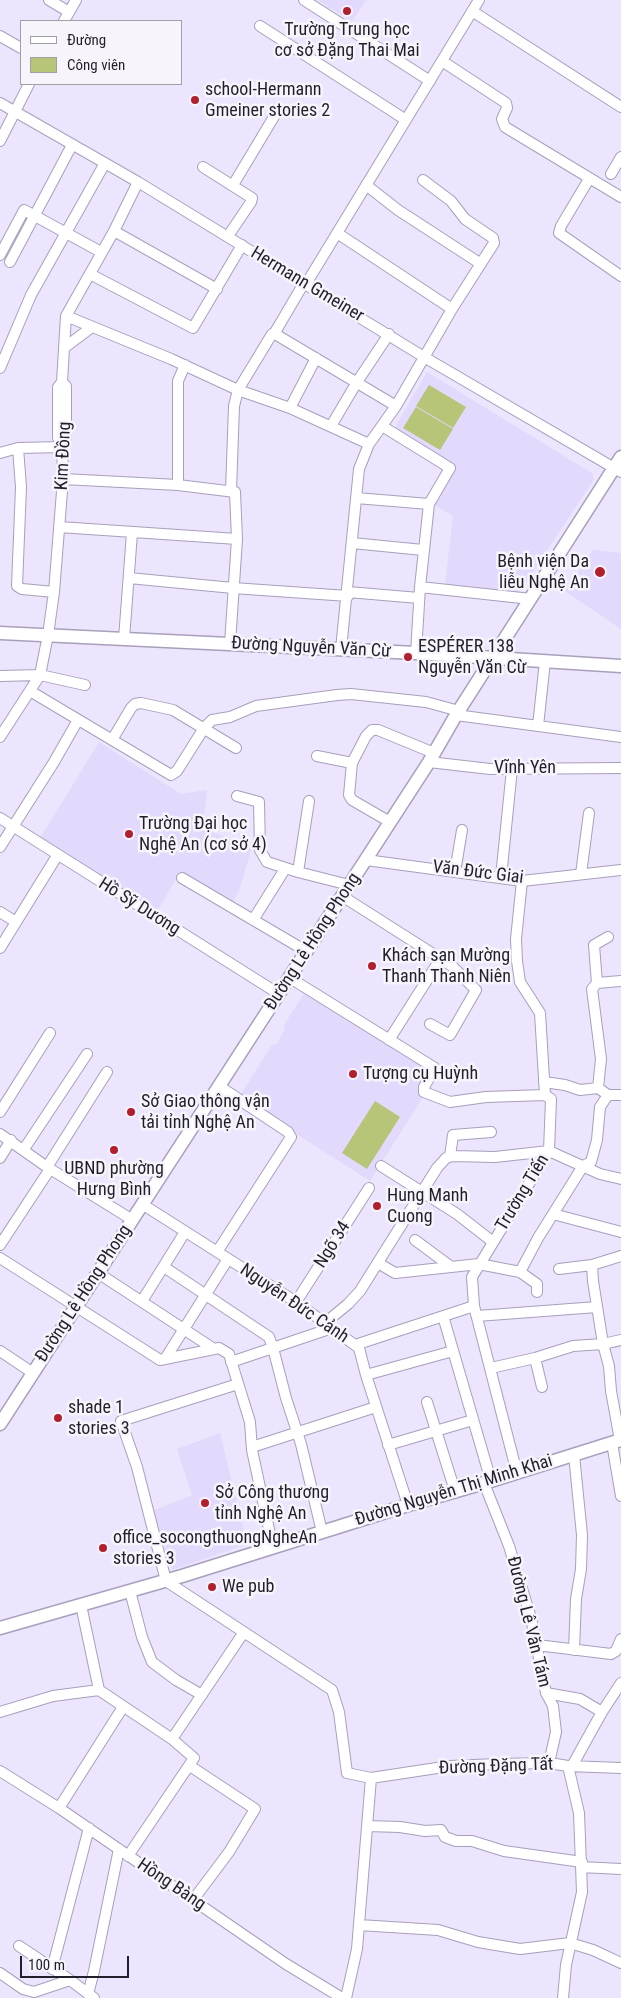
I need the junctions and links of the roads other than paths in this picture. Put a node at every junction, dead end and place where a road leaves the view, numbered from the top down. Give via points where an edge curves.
1 (49, 0) edge
2 (76, 0) edge
3 (304, 0) edge
4 (479, 0) edge
5 (472, 11) junction
6 (70, 12) junction
7 (65, 20) edge
8 (260, 26) dead end
9 (0, 36) edge
10 (20, 47) edge
11 (442, 61) junction
12 (430, 81) junction
13 (28, 85) edge
14 (0, 103) edge
15 (621, 108) edge
16 (278, 110) dead end
17 (15, 111) junction
18 (406, 120) junction
19 (0, 141) edge
20 (72, 145) junction
21 (621, 157) edge
22 (105, 163) junction
23 (203, 167) dead end
24 (611, 174) dead end
25 (589, 179) junction
26 (422, 180) dead end
27 (138, 182) junction
28 (233, 185) junction
29 (366, 185) junction
30 (621, 197) edge
31 (34, 215) junction
32 (114, 231) junction
33 (66, 232) junction
34 (337, 233) junction
35 (228, 236) junction
36 (242, 245) junction
37 (101, 252) junction
38 (0, 255) edge
39 (10, 262) dead end
40 (480, 264) junction
41 (90, 274) junction
42 (621, 276) edge
43 (305, 283) junction
44 (217, 289) junction
45 (452, 309) junction
46 (66, 316) junction
47 (92, 327) junction
48 (274, 334) junction
49 (389, 334) junction
50 (64, 348) junction
51 (424, 357) junction
52 (316, 358) junction
53 (185, 366) junction
54 (0, 368) edge
55 (357, 382) junction
56 (238, 390) junction
57 (396, 406) junction
58 (290, 408) junction
59 (331, 426) junction
60 (382, 426) junction
61 (369, 444) junction
62 (62, 445) junction
63 (18, 448) junction
64 (0, 452) edge
65 (621, 457) edge
66 (617, 470) edge
67 (64, 479) junction
68 (178, 485) junction
69 (231, 491) junction
70 (356, 498) junction
71 (429, 504) junction
72 (59, 527) junction
73 (132, 533) junction
74 (237, 539) junction
75 (352, 544) junction
76 (423, 550) junction
77 (129, 578) junction
78 (233, 588) junction
79 (54, 592) junction
80 (419, 593) junction
81 (348, 594) junction
82 (531, 598) junction
83 (0, 633) edge
84 (48, 635) junction
85 (124, 639) junction
86 (230, 644) junction
87 (341, 649) junction
88 (416, 653) junction
89 (493, 658) junction
90 (545, 661) junction
91 (621, 666) edge
92 (40, 675) junction
93 (0, 676) edge
94 (85, 685) dead end
95 (30, 691) junction
96 (185, 710) dead end
97 (457, 713) junction
98 (78, 720) junction
99 (212, 720) junction
100 (538, 726) junction
101 (204, 728) junction
102 (621, 737) edge
103 (0, 738) edge
104 (112, 740) junction
105 (236, 748) dead end
106 (316, 756) dead end
107 (431, 757) junction
108 (352, 762) junction
109 (621, 768) edge
110 (512, 769) junction
111 (237, 796) dead end
112 (309, 801) dead end
113 (589, 813) dead end
114 (0, 818) edge
115 (390, 822) junction
116 (14, 827) junction
117 (462, 830) dead end
118 (0, 847) edge
119 (57, 856) junction
120 (366, 860) junction
121 (285, 868) junction
122 (621, 870) edge
123 (298, 872) junction
124 (455, 872) junction
125 (581, 874) junction
126 (501, 877) junction
127 (182, 878) dead end
128 (522, 881) junction
129 (349, 885) junction
130 (342, 896) junction
131 (0, 912) edge
132 (253, 920) junction
133 (16, 922) junction
134 (608, 936) dead end
135 (0, 948) edge
136 (306, 951) junction
137 (440, 958) junction
138 (290, 978) junction
139 (621, 981) edge
140 (597, 982) junction
141 (279, 994) junction
142 (430, 1024) dead end
143 (50, 1033) dead end
144 (389, 1040) junction
145 (87, 1054) dead end
146 (107, 1072) dead end
147 (544, 1082) junction
148 (218, 1086) junction
149 (598, 1088) junction
150 (608, 1094) junction
151 (545, 1095) junction
152 (621, 1095) edge
153 (0, 1112) edge
154 (491, 1132) dead end
155 (0, 1134) edge
156 (11, 1140) junction
157 (24, 1149) junction
158 (549, 1151) junction
159 (450, 1156) junction
160 (0, 1158) edge
161 (381, 1166) dead end
162 (583, 1166) junction
163 (48, 1168) junction
164 (621, 1179) edge
165 (369, 1188) dead end
166 (422, 1192) junction
167 (142, 1204) junction
168 (552, 1214) junction
169 (131, 1219) junction
170 (185, 1232) junction
171 (621, 1232) edge
172 (415, 1240) dead end
173 (493, 1242) junction
174 (0, 1245) edge
175 (217, 1252) junction
176 (621, 1256) edge
177 (0, 1258) edge
178 (228, 1259) junction
179 (378, 1263) junction
180 (479, 1264) junction
181 (592, 1265) junction
182 (450, 1266) junction
183 (164, 1267) junction
184 (559, 1269) dead end
185 (520, 1272) junction
186 (98, 1273) junction
187 (537, 1292) dead end
188 (206, 1295) junction
189 (142, 1301) junction
190 (296, 1302) junction
191 (76, 1306) junction
192 (597, 1307) junction
193 (475, 1311) junction
194 (442, 1316) junction
195 (329, 1326) junction
196 (185, 1328) junction
197 (621, 1340) edge
198 (603, 1344) junction
199 (355, 1345) junction
200 (273, 1348) junction
201 (214, 1349) junction
202 (0, 1351) edge
203 (453, 1351) junction
204 (535, 1358) junction
205 (165, 1359) junction
206 (231, 1362) junction
207 (490, 1368) junction
208 (33, 1373) junction
209 (366, 1375) junction
210 (238, 1384) junction
211 (542, 1387) dead end
212 (427, 1402) dead end
213 (376, 1407) junction
214 (473, 1420) junction
215 (0, 1424) edge
216 (436, 1431) junction
217 (297, 1432) junction
218 (618, 1441) edge
219 (388, 1445) junction
220 (252, 1447) junction
221 (574, 1455) junction
222 (517, 1473) junction
223 (488, 1482) junction
224 (455, 1491) junction
225 (621, 1496) edge
226 (408, 1505) junction
227 (322, 1532) junction
228 (272, 1548) junction
229 (166, 1581) junction
230 (130, 1591) junction
231 (81, 1605) junction
232 (0, 1628) edge
233 (244, 1632) junction
234 (621, 1639) edge
235 (537, 1645) junction
236 (574, 1650) junction
237 (99, 1690) junction
238 (619, 1691) edge
239 (546, 1694) junction
240 (202, 1695) junction
241 (123, 1707) junction
242 (0, 1712) edge
243 (602, 1712) junction
244 (172, 1739) junction
245 (549, 1763) junction
246 (190, 1766) junction
247 (570, 1766) junction
248 (621, 1768) edge
249 (0, 1770) edge
250 (371, 1778) junction
251 (59, 1808) junction
252 (366, 1826) junction
253 (89, 1828) junction
254 (119, 1849) junction
255 (128, 1856) junction
256 (581, 1865) junction
257 (621, 1869) edge
258 (192, 1900) junction
259 (359, 1925) junction
260 (570, 1943) junction
261 (18, 1946) dead end
262 (621, 1964) edge
263 (52, 1969) junction
264 (0, 1973) edge
265 (70, 1980) junction
266 (91, 1996) edge
267 (344, 1998) edge
268 (563, 1998) edge

1 - 6 street
2 - 6 street
3 - 12 street
4 - 5 street
5 - 11 street
5 - 15 street
6 - 7 street
8 - 18 street
9 - 10 street
11 - 12 street
11 - 25 street via 506,103 502,119 505,127
12 - 18 street
13 - 17 street
14 - 17 street, Hermann Gmeiner
16 - 28 street
17 - 19 street
17 - 20 street, Hermann Gmeiner
18 - 29 street
20 - 22 street, Hermann Gmeiner
20 - 31 street
21 - 24 street
22 - 27 street, Hermann Gmeiner
22 - 33 street
23 - 28 street
25 - 30 street
25 - 42 street via 559,233
26 - 40 street via 451,202 465,219 494,238
27 - 32 street
27 - 35 street, Hermann Gmeiner
28 - 35 street via 250,195 252,200
29 - 34 street
29 - 40 street
31 - 33 street
31 - 38 street via 24,210
31 - 39 street
32 - 37 street
32 - 44 street
33 - 37 street
33 - 54 street via 31,295
34 - 43 street
34 - 45 street
35 - 36 street, Hermann Gmeiner
36 - 43 street, Hermann Gmeiner
36 - 44 street
37 - 41 street
40 - 45 street
41 - 44 street via 193,328
41 - 46 street
43 - 48 street
43 - 49 street, Hermann Gmeiner
45 - 51 street
46 - 47 street
46 - 50 street
47 - 50 street
47 - 53 street
48 - 52 street
48 - 56 street
49 - 51 street, Hermann Gmeiner
49 - 55 street
50 - 62 street, Kim Đồng via 62,382 58,387 62,418 58,438
51 - 57 street
51 - 66 street, Hermann Gmeiner
52 - 55 street
52 - 58 street
53 - 56 street
53 - 68 street via 178,382
55 - 57 street
55 - 59 street
56 - 58 street
56 - 69 street via 234,406
57 - 60 street
58 - 59 street
59 - 61 street
60 - 61 street
60 - 71 street via 450,468
61 - 70 street via 359,469
62 - 63 street
62 - 67 street, Kim Đồng
63 - 64 street
63 - 79 street via 21,487 17,586
65 - 66 main road, Đường Lê Hồng Phong
66 - 82 main road, Đường Lê Hồng Phong
67 - 68 street
67 - 72 street, Kim Đồng
68 - 69 street
69 - 74 street via 236,495
70 - 71 street
70 - 75 street
71 - 76 street
72 - 73 street
72 - 79 street, Kim Đồng
73 - 74 street
73 - 77 street
74 - 78 street
75 - 76 street
75 - 81 street
76 - 80 street
77 - 78 street
77 - 85 street
78 - 81 street
78 - 86 street
79 - 84 street, Kim Đồng
80 - 81 street
80 - 82 street
80 - 88 street
81 - 87 street
82 - 89 main road, Đường Lê Hồng Phong
83 - 84 main road, Đường Nguyễn Văn Cừ
84 - 85 main road, Đường Nguyễn Văn Cừ
84 - 92 street, Kim Đồng
85 - 86 main road, Đường Nguyễn Văn Cừ
86 - 87 main road, Đường Nguyễn Văn Cừ
87 - 88 main road, Đường Nguyễn Văn Cừ
88 - 89 main road, Đường Nguyễn Văn Cừ
89 - 90 main road, Đường Nguyễn Văn Cừ
89 - 97 main road, Đường Lê Hồng Phong
90 - 91 main road, Đường Nguyễn Văn Cừ
90 - 100 street
92 - 93 street
92 - 94 street
92 - 95 street, Kim Đồng
95 - 98 street
95 - 103 street, Kim Đồng
96 - 99 street via 202,719
97 - 99 street via 426,702 352,694 261,705 230,718
97 - 100 street
97 - 107 main road, Đường Lê Hồng Phong
98 - 104 street
98 - 116 street
99 - 101 street
100 - 102 street
101 - 104 street via 173,710 138,703 131,708
101 - 104 street via 171,776
101 - 105 street
106 - 108 street
107 - 108 street, Vĩnh Yên via 374,730 367,733
107 - 110 street, Vĩnh Yên via 490,769
107 - 115 main road, Đường Lê Hồng Phong
108 - 115 street via 350,798
109 - 110 street, Vĩnh Yên
110 - 126 street
111 - 121 street via 260,802 260,853 267,862
112 - 123 street
113 - 125 street
114 - 116 street, Hồ Sỹ Dương
115 - 120 main road, Đường Lê Hồng Phong
116 - 118 street
116 - 119 street, Hồ Sỹ Dương
117 - 124 street
119 - 133 street
119 - 141 street, Hồ Sỹ Dương
120 - 124 street, Văn Đức Giai
120 - 129 main road, Đường Lê Hồng Phong
121 - 123 street
121 - 132 street
122 - 125 street, Văn Đức Giai
123 - 129 street
124 - 126 street, Văn Đức Giai
125 - 128 street, Văn Đức Giai
126 - 128 street, Văn Đức Giai
127 - 132 street
128 - 147 street, Trường Tiến via 517,961 520,982 540,1013
129 - 130 main road, Đường Lê Hồng Phong
130 - 136 main road, Đường Lê Hồng Phong
130 - 137 street
131 - 133 street
132 - 136 street
133 - 135 street
134 - 140 street via 593,946
136 - 138 main road, Đường Lê Hồng Phong
137 - 142 street via 460,972 476,993 450,1035
137 - 144 street
138 - 141 main road, Đường Lê Hồng Phong
138 - 144 street
139 - 140 street
140 - 149 street via 592,989 601,1059
141 - 148 main road, Đường Lê Hồng Phong
143 - 153 street
144 - 151 street via 435,1068 424,1092 450,1102
145 - 157 street
146 - 163 street
147 - 149 street via 580,1090
147 - 151 street, Trường Tiến
148 - 167 main road, Đường Lê Hồng Phong
148 - 175 street via 291,1137
149 - 150 street
150 - 152 street
150 - 162 street via 600,1107 591,1162
151 - 158 street, Trường Tiến via 551,1099
154 - 159 street via 453,1135
155 - 156 street
156 - 157 street
156 - 160 street
157 - 163 street
158 - 159 street via 495,1157
158 - 162 street
158 - 173 street, Trường Tiến
159 - 166 street via 440,1164
161 - 166 street
162 - 164 street
162 - 168 street
163 - 169 street
163 - 174 street
165 - 190 street, Ngõ 34
166 - 173 street
166 - 179 street
167 - 169 main road, Đường Lê Hồng Phong
167 - 170 street, Nguyễn Đức Cảnh
168 - 171 street
168 - 185 street
169 - 186 main road, Đường Lê Hồng Phong
170 - 175 street, Nguyễn Đức Cảnh
170 - 183 street
172 - 182 street
173 - 180 street, Trường Tiến
175 - 178 street, Nguyễn Đức Cảnh
176 - 181 street
177 - 191 street
178 - 188 street
178 - 190 street, Nguyễn Đức Cảnh
179 - 182 street via 395,1273
179 - 195 street via 354,1298
180 - 182 street
180 - 185 street
180 - 193 street, Trường Tiến via 472,1277
181 - 184 street
181 - 192 street
183 - 188 street
183 - 189 street
185 - 187 street via 537,1284
186 - 189 street
186 - 191 main road, Đường Lê Hồng Phong
188 - 196 street
188 - 200 street via 269,1337
189 - 196 street
190 - 195 street, Nguyễn Đức Cảnh
191 - 205 street via 160,1360
191 - 208 main road, Đường Lê Hồng Phong
192 - 193 street
192 - 198 street
193 - 194 street
193 - 207 street, Trường Tiến
194 - 199 street
194 - 203 street, Đường Lê Văn Tám
195 - 199 street, Nguyễn Đức Cảnh
195 - 200 street
196 - 201 street
196 - 205 street
197 - 198 street
198 - 204 street via 573,1346
198 - 218 street via 609,1366
199 - 209 street, Nguyễn Đức Cảnh via 359,1348
200 - 206 street
200 - 217 street
201 - 205 street
201 - 206 street via 219,1348 229,1354
202 - 208 street
203 - 209 street
203 - 214 street, Đường Lê Văn Tám
204 - 207 street
204 - 211 street
206 - 210 street
207 - 222 street, Trường Tiến
208 - 215 main road, Đường Lê Hồng Phong
209 - 213 street, Nguyễn Đức Cảnh
210 - 220 street via 250,1422
210 - 229 street via 121,1421 137,1467
212 - 216 street
213 - 217 street
213 - 219 street, Nguyễn Đức Cảnh
214 - 216 street
214 - 223 street, Đường Lê Văn Tám
216 - 219 street
216 - 224 street
217 - 220 street
217 - 227 street
218 - 221 main road, Đường Nguyễn Thị Minh Khai
218 - 225 street
219 - 226 street, Nguyễn Đức Cảnh
220 - 228 street
221 - 222 main road, Đường Nguyễn Thị Minh Khai
221 - 236 street via 582,1535
222 - 223 main road, Đường Nguyễn Thị Minh Khai
223 - 224 main road, Đường Nguyễn Thị Minh Khai
223 - 235 street, Đường Lê Văn Tám via 510,1546
224 - 226 main road, Đường Nguyễn Thị Minh Khai
226 - 227 main road, Đường Nguyễn Thị Minh Khai
227 - 228 main road, Đường Nguyễn Thị Minh Khai
228 - 229 main road, Đường Nguyễn Thị Minh Khai
229 - 230 main road, Đường Nguyễn Thị Minh Khai
229 - 233 street
230 - 231 main road, Đường Nguyễn Thị Minh Khai
230 - 240 street via 152,1662
231 - 232 main road, Đường Nguyễn Thị Minh Khai
231 - 237 street
233 - 240 street
233 - 250 street via 332,1690 339,1712 347,1773
234 - 236 street via 611,1654
235 - 236 street
235 - 239 street, Đường Lê Văn Tám
237 - 241 street
237 - 242 street via 53,1696
238 - 243 street
239 - 243 street via 580,1699
239 - 245 street, Đường Lê Văn Tám via 553,1706 556,1732
240 - 244 street
241 - 244 street
241 - 251 street
243 - 247 street
244 - 246 street via 194,1758
245 - 247 street, Đường Đặng Tất
245 - 250 street, Đường Đặng Tất via 450,1766
246 - 255 street
246 - 258 street via 255,1808 228,1852
247 - 248 street, Đường Đặng Tất
247 - 256 street via 579,1813
249 - 251 street, Hồng Bàng
250 - 252 street
251 - 253 street, Hồng Bàng
252 - 256 street via 440,1830 445,1837 456,1841 472,1841 504,1851
252 - 259 street
253 - 254 street, Hồng Bàng
253 - 263 street
254 - 255 street, Hồng Bàng
254 - 266 street
255 - 258 street, Hồng Bàng
256 - 257 street
256 - 260 street via 582,1892
258 - 267 street, Hồng Bàng via 286,1964
259 - 260 street via 438,1930 478,1942 520,1949
259 - 267 street via 357,1949
260 - 262 street
260 - 268 street
261 - 263 street
263 - 265 street
264 - 265 street via 23,1989 34,1992
265 - 266 street

